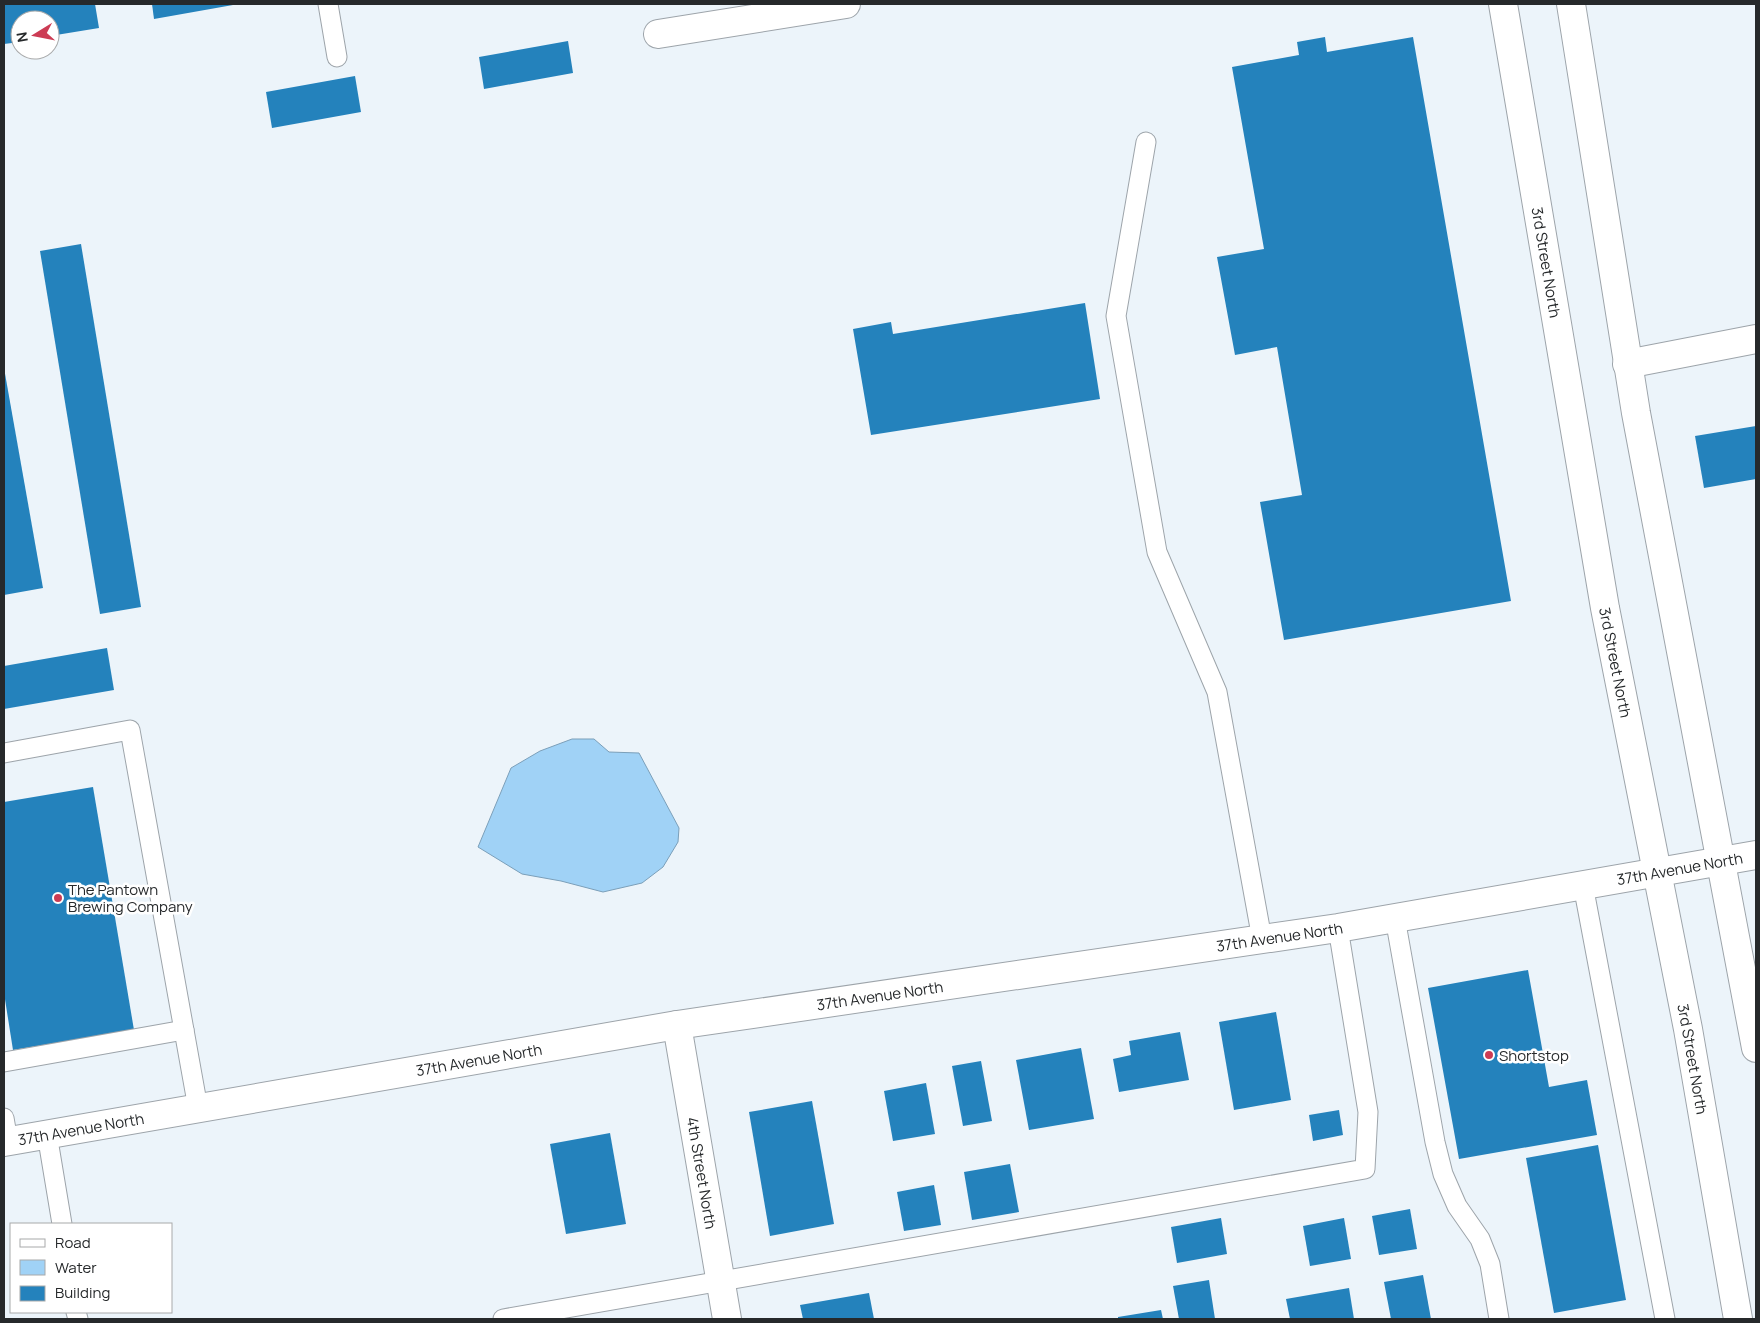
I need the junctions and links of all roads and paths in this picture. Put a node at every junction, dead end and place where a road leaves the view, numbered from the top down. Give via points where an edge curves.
1 (328, 4) edge
2 (846, 4) edge
3 (1503, 4) edge
4 (1570, 4) edge
5 (658, 34) dead end
6 (337, 56) dead end
7 (1146, 142) dead end
8 (1756, 339) edge
9 (1627, 364) junction
10 (4, 753) edge
11 (1756, 855) edge
12 (1721, 861) junction
13 (1657, 872) junction
14 (1583, 885) junction
15 (1395, 918) junction
16 (1338, 928) junction
17 (1262, 939) junction
18 (677, 1025) junction
19 (184, 1030) junction
20 (1756, 1048) edge
21 (4, 1062) edge
22 (198, 1108) junction
23 (5, 1133) edge
24 (47, 1134) junction
25 (62, 1223) edge
26 (721, 1282) junction
27 (503, 1319) edge
28 (727, 1319) edge
29 (1500, 1319) edge
30 (1665, 1319) edge
31 (1738, 1319) edge

1 - 6 lane
2 - 5 street
3 - 13 street, 3rd Street North via 1603,599
4 - 9 street
7 - 17 lane via 1116,316 1157,552 1217,692
8 - 9 street
9 - 12 street
10 - 19 lane via 130,730
11 - 12 street, 37th Avenue North
12 - 13 street, 37th Avenue North
12 - 20 street
13 - 14 street, 37th Avenue North
13 - 31 street, 3rd Street North via 1690,1038
14 - 15 street, 37th Avenue North
14 - 30 lane
15 - 16 street, 37th Avenue North
15 - 29 lane via 1443,1174 1457,1206 1480,1239 1490,1264
16 - 17 street, 37th Avenue North
16 - 26 lane via 1368,1112 1365,1169
17 - 18 street, 37th Avenue North
18 - 22 street, 37th Avenue North
18 - 26 street, 4th Street North
19 - 21 lane
19 - 22 lane
22 - 24 street, 37th Avenue North
23 - 24 street, 37th Avenue North
24 - 25 lane
26 - 27 lane
26 - 28 street, 4th Street North

